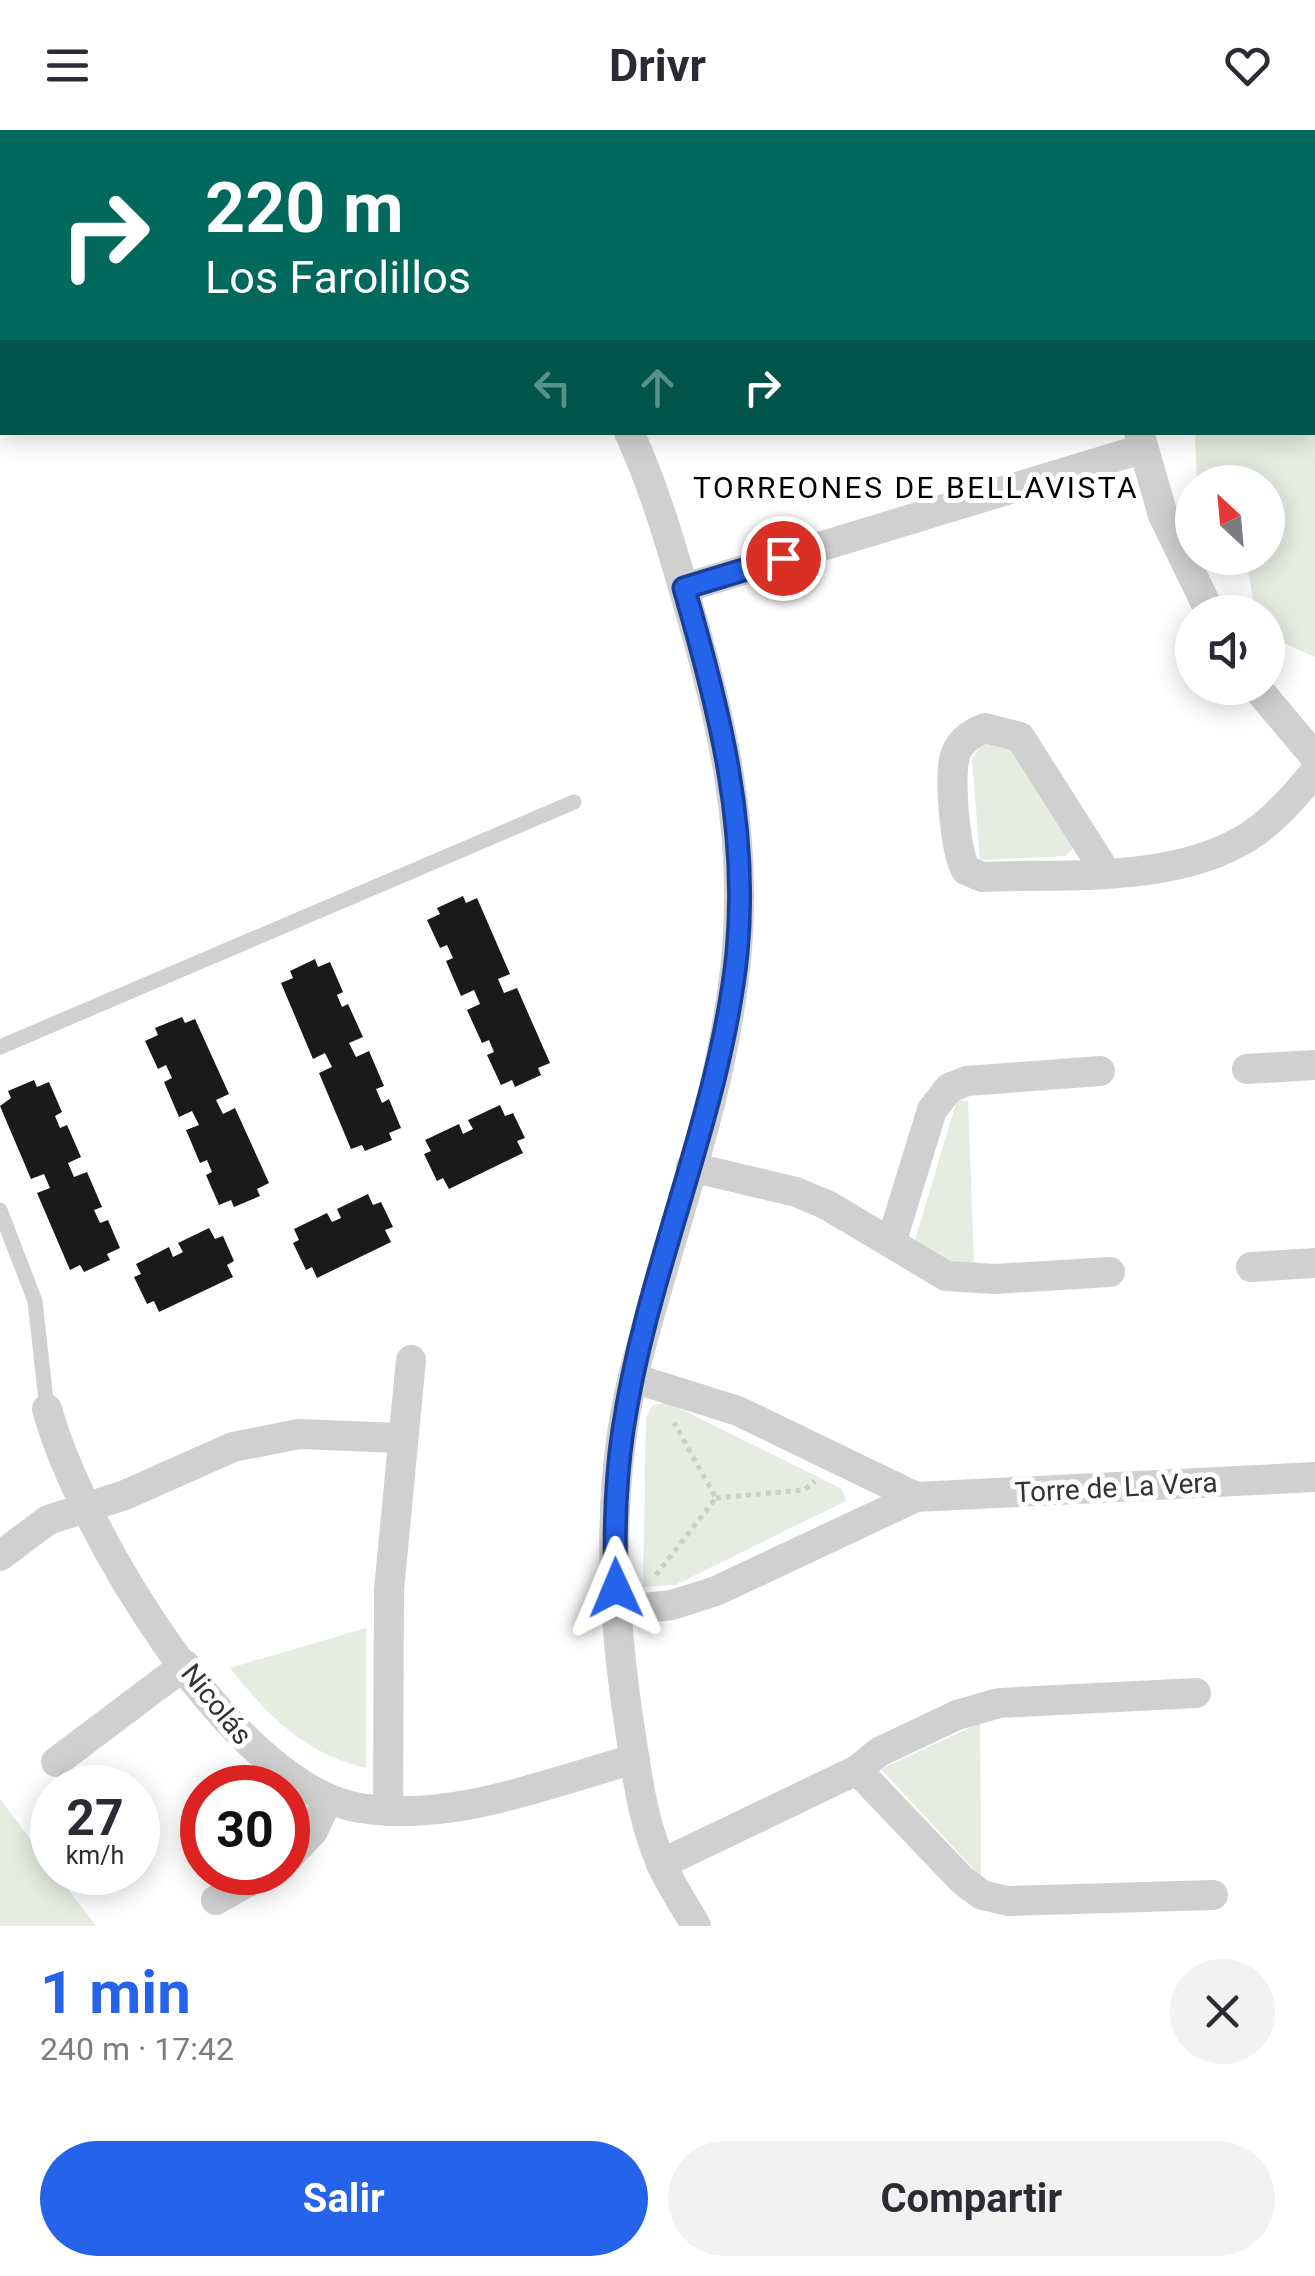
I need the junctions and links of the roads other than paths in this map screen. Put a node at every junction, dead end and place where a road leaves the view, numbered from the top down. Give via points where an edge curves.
1 (636, 435) edge
2 (1140, 441) edge
3 (684, 588) junction
4 (1202, 595) edge
5 (1272, 705) edge
6 (1315, 756) edge
7 (1315, 772) edge
8 (574, 802) dead end
9 (1105, 871) junction
10 (0, 1047) edge
11 (1315, 1065) edge
12 (1247, 1068) dead end
13 (1100, 1071) dead end
14 (691, 1167) junction
15 (0, 1210) edge
16 (891, 1243) junction
17 (1315, 1264) edge
18 (1251, 1267) dead end
19 (1110, 1272) dead end
20 (411, 1360) dead end
21 (633, 1378) junction
22 (46, 1408) joint
23 (400, 1438) junction
24 (1315, 1477) edge
25 (916, 1496) junction
26 (86, 1508) junction
27 (0, 1556) edge
28 (616, 1611) junction
29 (185, 1665) junction
30 (1196, 1692) dead end
31 (634, 1760) junction
32 (56, 1762) dead end
33 (857, 1770) junction
34 (328, 1799) junction
35 (388, 1811) junction
36 (310, 1833) edge
37 (661, 1864) junction
38 (225, 1895) edge
39 (1212, 1896) dead end
40 (216, 1900) dead end
41 (696, 1926) edge
42 (710, 1926) edge

1 - 3 street
2 - 3 street
2 - 4 street via 1164,516
3 - 14 street via 728,756 740,890 732,995
5 - 6 street
7 - 9 street via 1273,818 1226,849 1184,864
8 - 10 lane
9 - 9 street via 982,877 966,870 952,774 963,742 984,728 1020,736
11 - 12 street
13 - 16 street via 949,1088 932,1110
14 - 16 street via 796,1192
14 - 21 street
15 - 22 lane via 35,1302
16 - 19 street via 925,1266 968,1280
17 - 18 street
20 - 23 street
21 - 25 street, Torre de La Vera via 738,1411
21 - 28 street via 617,1478
22 - 26 street, Nicolás
23 - 26 street via 331,1432 267,1439
23 - 35 street via 389,1590
24 - 25 street, Torre de La Vera
25 - 28 street, Torre de La Vera via 716,1591
26 - 27 street via 48,1520
26 - 29 street, Nicolás
28 - 31 street
29 - 32 street
29 - 34 street, Nicolás via 253,1750 300,1787
30 - 33 street via 999,1704 957,1715 879,1752
31 - 35 street, Nicolás via 466,1805
31 - 37 street
33 - 37 street
33 - 39 street via 982,1895 1008,1901
34 - 35 street, Nicolás
34 - 36 street
37 - 41 street
37 - 42 street
38 - 40 street

